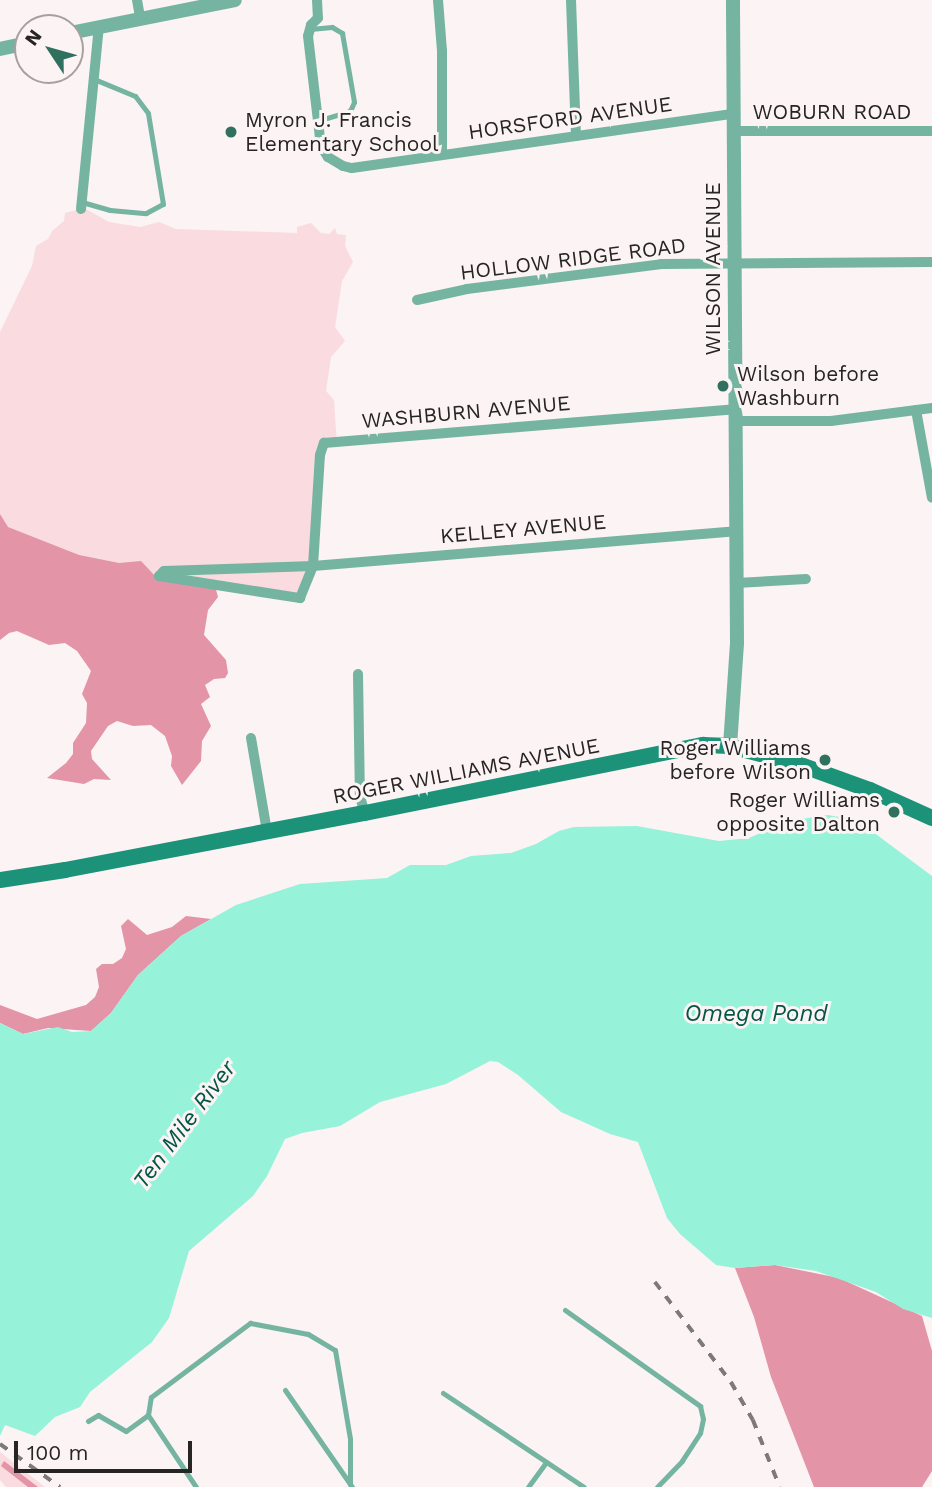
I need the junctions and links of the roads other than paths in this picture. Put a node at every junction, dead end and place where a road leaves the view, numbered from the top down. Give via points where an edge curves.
1 (137, 0) edge
2 (235, 0) edge
3 (317, 0) edge
4 (438, 0) edge
5 (571, 0) edge
6 (733, 0) edge
7 (140, 18) junction
8 (99, 27) junction
9 (310, 29) junction
10 (84, 30) edge
11 (94, 79) junction
12 (733, 114) junction
13 (318, 121) junction
14 (733, 131) junction
15 (932, 131) edge
16 (576, 136) junction
17 (442, 155) junction
18 (81, 205) joint
19 (932, 262) edge
20 (735, 263) junction
21 (417, 300) dead end
22 (932, 408) edge
23 (916, 410) junction
24 (735, 415) junction
25 (932, 498) edge
26 (736, 531) junction
27 (313, 566) junction
28 (806, 579) dead end
29 (736, 583) junction
30 (358, 674) dead end
31 (251, 738) dead end
32 (730, 747) junction
33 (365, 813) junction
34 (932, 818) edge
35 (267, 832) junction
36 (0, 880) edge
37 (565, 1310) dead end
38 (285, 1390) dead end
39 (443, 1393) dead end
40 (148, 1415) junction
41 (88, 1420) dead end
42 (546, 1461) junction
43 (351, 1485) edge
44 (197, 1487) edge
45 (527, 1487) edge
46 (584, 1487) edge
47 (657, 1487) edge

1 - 7 street
2 - 7 street
3 - 9 street, HORSFORD AVENUE via 318,18
4 - 17 street
5 - 16 street
6 - 12 street, WILSON AVENUE
7 - 8 street
8 - 10 street
8 - 11 street
9 - 13 street, HORSFORD AVENUE
9 - 13 lane via 332,27 342,33 354,102 350,111
11 - 18 street
11 - 18 lane via 135,96 148,113 163,204 146,213
12 - 14 street, WILSON AVENUE
12 - 16 street, HORSFORD AVENUE
13 - 17 street, HORSFORD AVENUE via 321,146 343,166
14 - 15 street, WOBURN ROAD
14 - 20 street, WILSON AVENUE
16 - 17 street, HORSFORD AVENUE
19 - 20 street, HOLLOW RIDGE ROAD
20 - 21 street, HOLLOW RIDGE ROAD via 624,269
20 - 24 street, WILSON AVENUE
22 - 23 street, WASHBURN AVENUE
23 - 24 street, WASHBURN AVENUE via 831,421
23 - 25 street
24 - 26 street, WILSON AVENUE
24 - 27 street, WASHBURN AVENUE via 324,443
26 - 27 street, KELLEY AVENUE
26 - 29 street, WILSON AVENUE
27 - 27 street, KELLEY AVENUE via 300,598 159,576 164,571
28 - 29 street
29 - 32 street, WILSON AVENUE
30 - 33 street via 360,797
31 - 35 street
32 - 33 main road, ROGER WILLIAMS AVENUE via 680,748
32 - 34 main road, ROGER WILLIAMS AVENUE via 831,775
33 - 35 main road, ROGER WILLIAMS AVENUE
35 - 36 main road, ROGER WILLIAMS AVENUE
37 - 47 lane via 700,1406 700,1433
38 - 43 lane
39 - 42 lane
40 - 41 lane via 126,1431 98,1415
40 - 43 lane via 151,1397 250,1323 308,1334 335,1350 350,1439
40 - 44 lane
42 - 45 lane
42 - 46 lane

